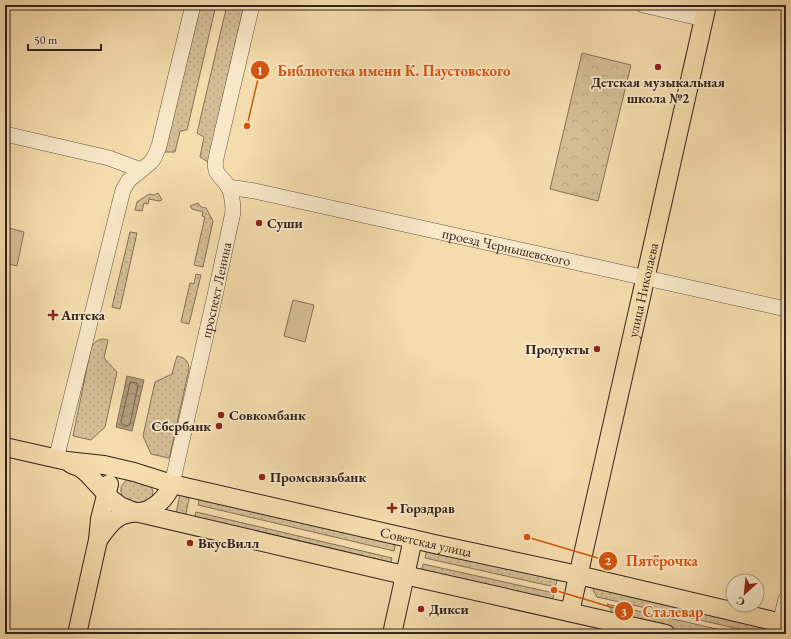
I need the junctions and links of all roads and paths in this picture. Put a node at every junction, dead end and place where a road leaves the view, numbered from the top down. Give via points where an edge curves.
1 (193, 5) edge
2 (252, 5) edge
3 (643, 5) edge
4 (706, 12) edge
5 (5, 134) edge
6 (141, 170) junction
7 (228, 187) junction
8 (646, 277) junction
9 (786, 309) edge
10 (5, 447) edge
11 (62, 460) junction
12 (134, 472) junction
13 (155, 479) junction
14 (172, 484) junction
15 (106, 493) junction
16 (156, 505) junction
17 (135, 512) junction
18 (413, 539) junction
19 (98, 540) junction
20 (405, 575) junction
21 (578, 575) junction
22 (786, 599) edge
23 (570, 612) junction
24 (783, 624) edge
25 (77, 634) edge
26 (392, 634) edge
27 (666, 634) edge

1 - 6 street via 159,146 154,158
2 - 7 street, проспект Ленина via 214,166
3 - 4 street
4 - 8 main road, улица Николаева
5 - 6 street via 109,158
6 - 11 street via 129,180 123,190
7 - 8 street, проезд Чернышевского
7 - 14 street, проспект Ленина via 233,212
8 - 9 street, проезд Чернышевского
8 - 21 main road, улица Николаева
10 - 11 main road, Советская улица
11 - 12 main road, Советская улица
11 - 15 main road, Советская улица via 81,468
12 - 13 main road, Советская улица
12 - 15 main road, проспект Ленина via 124,472 113,479
13 - 14 main road, Советская улица
13 - 16 main road via 160,495
14 - 16 main road, проспект Ленина
14 - 18 main road, Советская улица
15 - 17 main road via 120,506
15 - 19 main road, проспект Ленина
16 - 17 main road, проспект Ленина via 148,510
17 - 19 main road, проспект Ленина via 118,518
17 - 20 main road
18 - 20 main road
18 - 21 main road, Советская улица
19 - 25 main road, проспект Ленина
20 - 23 main road
20 - 26 main road
21 - 23 main road, улица Николаева
21 - 24 main road, Советская улица
22 - 24 street
23 - 27 main road

